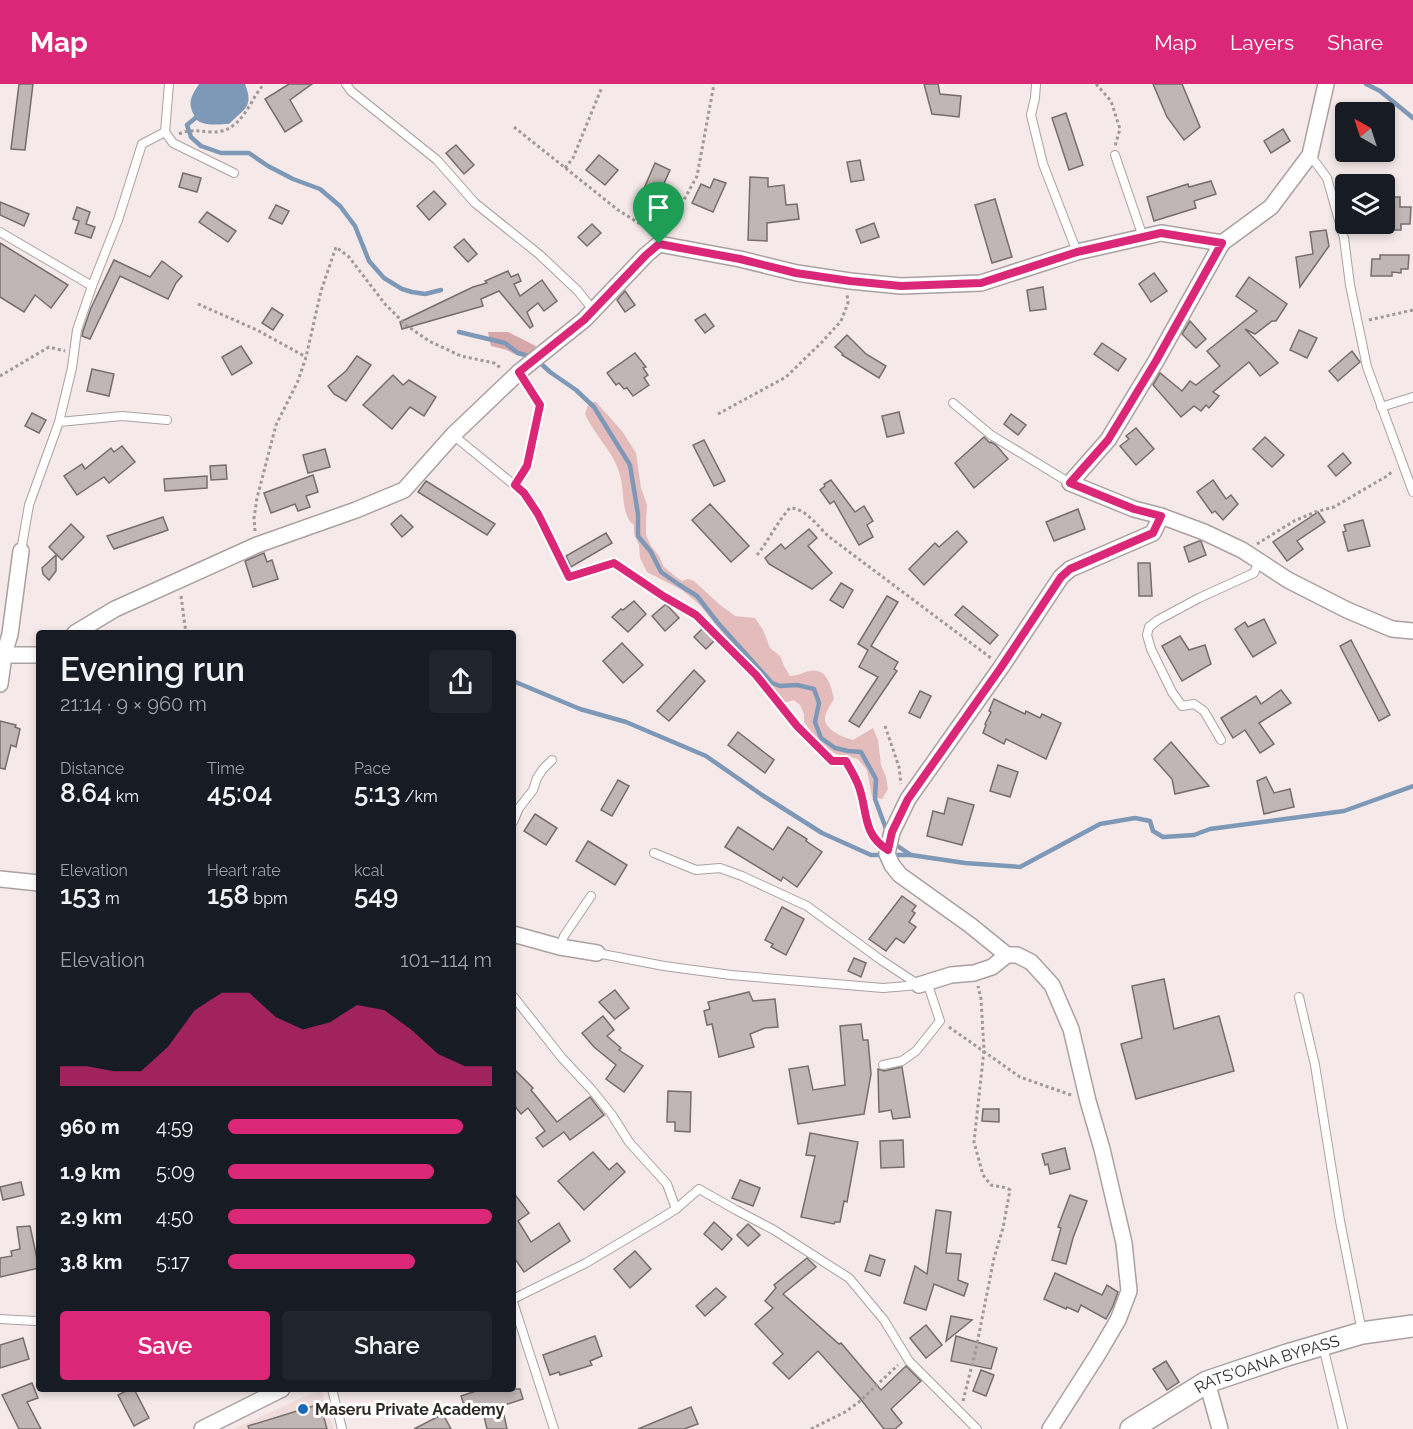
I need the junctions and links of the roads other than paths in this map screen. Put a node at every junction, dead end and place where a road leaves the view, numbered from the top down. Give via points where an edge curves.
1 (169, 84) edge
2 (1036, 84) edge
3 (1326, 84) edge
4 (351, 86) edge
5 (165, 132) junction
6 (1115, 155) road end
7 (1310, 155) junction
8 (234, 173) dead end
9 (0, 232) edge
10 (1143, 237) junction
11 (1222, 243) junction
12 (1077, 252) junction
13 (92, 286) junction
14 (594, 311) junction
15 (1413, 397) edge
16 (953, 403) dead end
17 (1381, 407) junction
18 (167, 420) dead end
19 (59, 422) junction
20 (453, 435) junction
21 (1070, 483) junction
22 (1413, 492) edge
23 (1161, 516) junction
24 (21, 551) joint
25 (1253, 557) junction
26 (569, 577) road end
27 (80, 630) edge
28 (1413, 631) edge
29 (4, 655) junction
30 (36, 655) edge
31 (0, 684) edge
32 (1221, 740) dead end
33 (552, 760) dead end
34 (516, 815) edge
35 (654, 853) dead end
36 (0, 879) edge
37 (36, 883) edge
38 (591, 896) dead end
39 (516, 935) edge
40 (560, 947) junction
41 (597, 953) joint
42 (1007, 955) junction
43 (923, 984) junction
44 (1299, 998) dead end
45 (516, 1000) edge
46 (883, 1065) dead end
47 (676, 1209) junction
48 (516, 1298) edge
49 (516, 1309) edge
50 (0, 1319) edge
51 (36, 1321) edge
52 (1413, 1326) edge
53 (1362, 1333) junction
54 (1323, 1345) junction
55 (1207, 1382) junction
56 (276, 1392) edge
57 (333, 1392) edge
58 (202, 1429) edge
59 (342, 1429) edge
60 (554, 1429) edge
61 (977, 1429) edge
62 (1050, 1429) edge
63 (1131, 1429) edge
64 (1220, 1429) edge
65 (1343, 1429) edge

1 - 5 lane
2 - 12 lane via 1031,115 1043,164
3 - 7 street
4 - 14 lane via 437,160 476,203 540,255
5 - 8 lane via 173,143
5 - 13 lane via 142,144
6 - 10 lane
7 - 11 street via 1271,207
7 - 17 lane via 1327,178 1344,238 1367,367
9 - 13 lane
10 - 11 street via 1161,233
10 - 12 street
11 - 21 street via 1108,440
12 - 14 street via 981,283 901,286 796,273 662,244 646,255
13 - 19 lane via 77,330
14 - 20 street via 516,375
15 - 17 lane
16 - 21 lane via 991,435
17 - 22 lane
18 - 19 lane via 122,416
19 - 24 lane via 29,505
20 - 26 lane via 524,493
20 - 27 street via 404,490 257,544 115,609
21 - 23 street
23 - 25 street
23 - 42 street via 1153,533 1070,569 1061,577 908,799 892,832 887,854 900,875
24 - 29 street
25 - 28 street via 1347,610 1392,629
25 - 32 lane via 1254,573 1158,620 1149,627 1147,635 1172,692 1182,706 1194,704 1204,711
29 - 30 street
29 - 31 street
33 - 34 lane
35 - 43 lane via 696,870 720,868 807,906 881,960
36 - 37 street
38 - 40 lane
39 - 40 street
40 - 41 street
41 - 43 lane via 731,975 883,988
42 - 43 street via 992,967
42 - 62 street via 1031,962 1052,985 1071,1029 1124,1243 1130,1291 1118,1320
43 - 46 lane via 940,1021 916,1051 902,1061
44 - 53 lane via 1315,1065
45 - 47 lane via 667,1184
47 - 48 lane via 586,1263
47 - 61 lane via 699,1189 774,1230 849,1278 884,1320 907,1357
49 - 60 lane
50 - 51 lane
52 - 53 street, RATS'OANA BYPASS
53 - 54 street, RATS'OANA BYPASS
54 - 55 street, RATS'OANA BYPASS
54 - 65 lane
55 - 63 street, RATS'OANA BYPASS
55 - 64 street
56 - 58 street
57 - 59 lane

